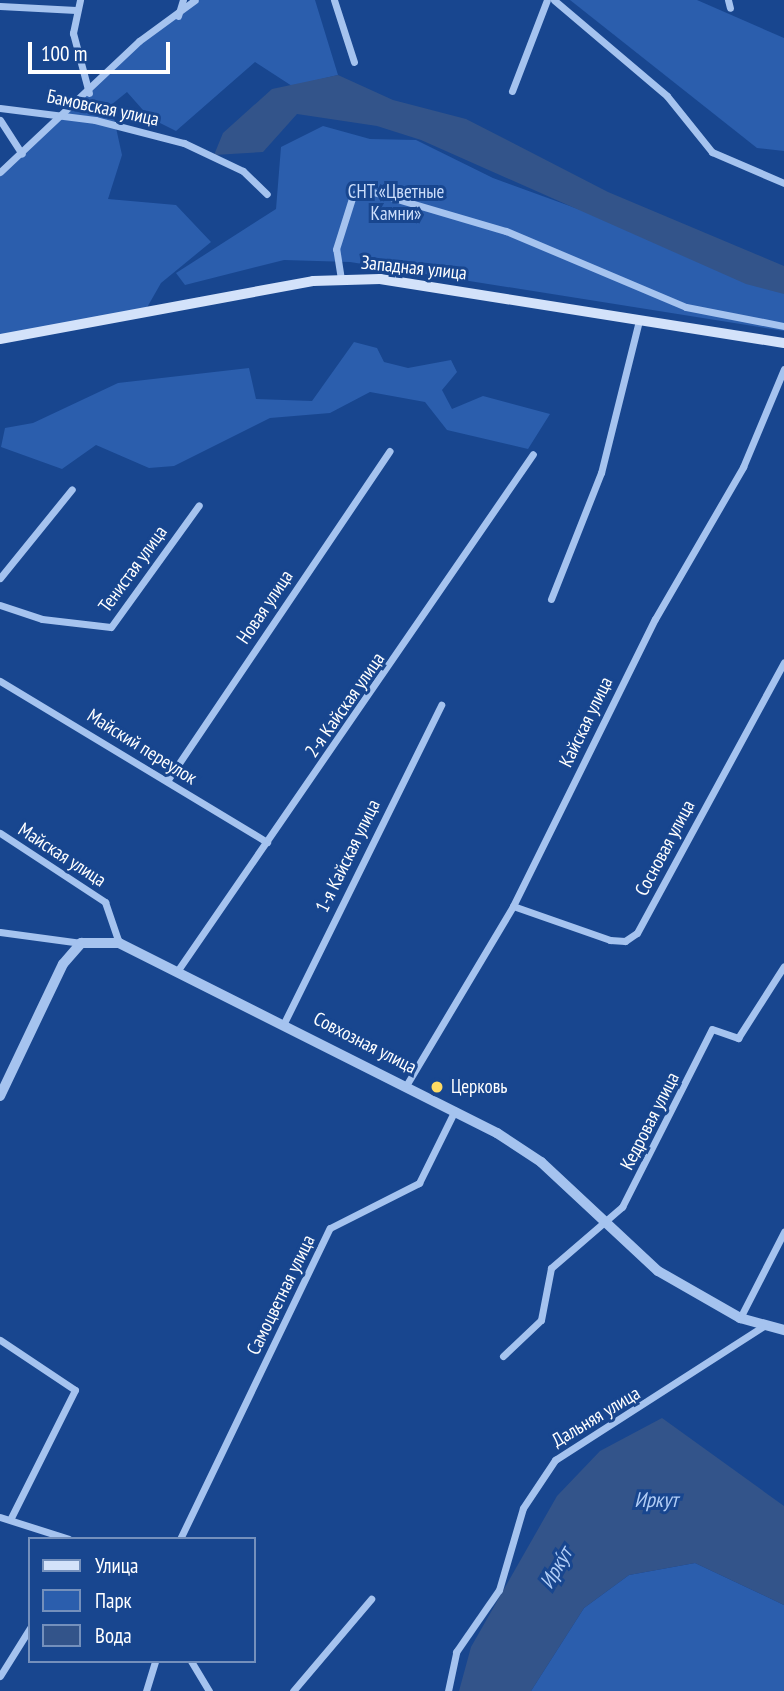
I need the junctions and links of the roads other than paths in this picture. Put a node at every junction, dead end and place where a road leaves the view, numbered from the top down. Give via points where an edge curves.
1 (80, 0) edge
2 (183, 0) edge
3 (195, 0) edge
4 (334, 0) edge
5 (547, 0) edge
6 (554, 0) edge
7 (0, 6) edge
8 (76, 10) junction
9 (178, 16) junction
10 (354, 62) dead end
11 (512, 91) dead end
12 (89, 93) junction
13 (0, 108) edge
14 (60, 118) junction
15 (0, 120) edge
16 (22, 154) junction
17 (0, 172) edge
18 (784, 183) edge
19 (267, 194) dead end
20 (341, 279) junction
21 (639, 321) junction
22 (784, 326) edge
23 (0, 339) edge
24 (784, 343) edge
25 (784, 369) edge
26 (390, 451) dead end
27 (533, 454) dead end
28 (72, 489) dead end
29 (199, 505) dead end
30 (0, 578) edge
31 (551, 598) dead end
32 (0, 605) edge
33 (784, 662) edge
34 (0, 681) edge
35 (442, 705) dead end
36 (167, 781) junction
37 (0, 833) edge
38 (267, 842) junction
39 (513, 906) junction
40 (0, 932) edge
41 (81, 943) junction
42 (119, 943) junction
43 (784, 966) edge
44 (178, 970) junction
45 (284, 1023) junction
46 (407, 1084) junction
47 (0, 1096) edge
48 (455, 1110) junction
49 (605, 1220) junction
50 (784, 1232) edge
51 (740, 1318) junction
52 (764, 1326) junction
53 (784, 1330) edge
54 (0, 1340) edge
55 (503, 1356) dead end
56 (0, 1517) edge
57 (10, 1520) junction
58 (63, 1537) edge
59 (181, 1537) edge
60 (372, 1599) dead end
61 (28, 1631) edge
62 (154, 1663) edge
63 (192, 1663) edge
64 (0, 1676) edge
65 (146, 1691) edge
66 (209, 1691) edge
67 (293, 1691) edge
68 (448, 1691) edge

1 - 8 street
2 - 9 street
3 - 9 street
4 - 10 street
5 - 11 street
6 - 18 street via 667,96 712,152
7 - 8 street
8 - 12 street via 76,57
9 - 12 street via 139,41
12 - 14 street
13 - 14 street, Бамовская улица
14 - 16 street
14 - 19 street, Бамовская улица via 184,143 243,171
15 - 16 street
16 - 17 street
20 - 21 main road, Западная улица via 423,282
20 - 22 street via 336,249 353,195 363,189 495,227 686,307
20 - 23 main road, Западная улица
21 - 24 main road, Западная улица
21 - 31 street via 601,473
25 - 39 street, Кайская улица via 743,467 655,619
26 - 36 street, Новая улица
27 - 38 street, 2-я Кайская улица
28 - 30 street
29 - 32 street, Тенистая улица via 111,627 42,619
33 - 39 street, Сосновая улица via 637,933 625,942 610,940
34 - 36 street, Майский переулок
35 - 45 street, 1-я Кайская улица
36 - 38 street, Майский переулок
37 - 42 street, Майская улица via 104,902
38 - 44 street, 2-я Кайская улица
39 - 46 street, Кайская улица
40 - 41 street, Совхозная улица
41 - 42 street, Совхозная улица
41 - 47 street via 63,964
42 - 44 street, Совхозная улица
43 - 49 street, Кедровая улица via 738,1038 712,1029 634,1188
44 - 45 street, Совхозная улица
45 - 46 street, Совхозная улица
46 - 48 street, Совхозная улица
48 - 49 street, Совхозная улица via 541,1162
48 - 59 street, Самоцветная улица via 419,1183 330,1228
49 - 51 street, Совхозная улица via 658,1271
49 - 55 street, Кедровая улица via 551,1268 541,1320
50 - 51 street
51 - 52 street, Совхозная улица
52 - 53 street, Совхозная улица
52 - 68 street, Дальняя улица via 555,1460 523,1508 499,1590 456,1652
54 - 57 street via 75,1390
56 - 57 street
57 - 58 street
60 - 67 street
61 - 64 street
62 - 65 street
63 - 66 street

